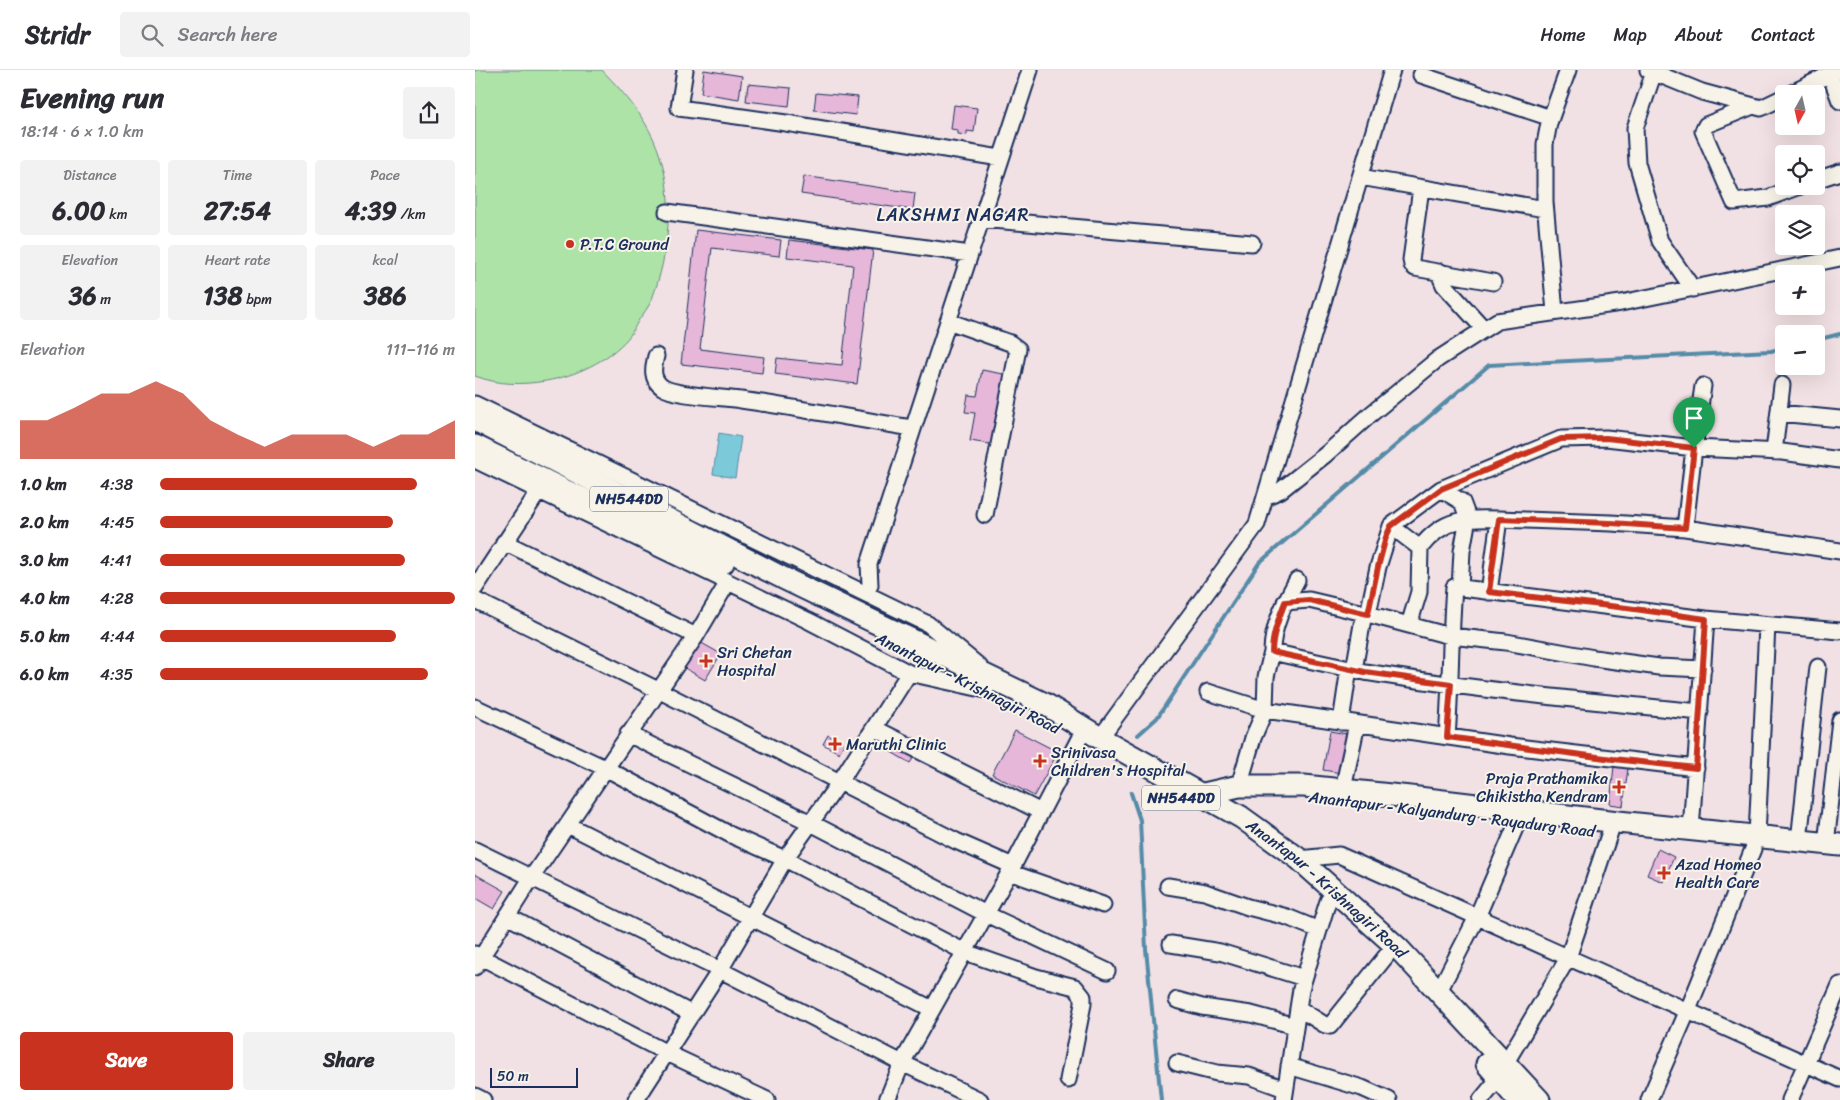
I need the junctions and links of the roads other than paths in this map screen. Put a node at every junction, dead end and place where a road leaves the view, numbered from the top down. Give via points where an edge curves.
1 (685, 70) edge
2 (1030, 70) edge
3 (1392, 70) edge
4 (1568, 70) edge
5 (1651, 71) edge
6 (1834, 72) edge
7 (1421, 75) dead end
8 (1808, 85) edge
9 (1775, 101) edge
10 (1840, 101) edge
11 (1753, 106) junction
12 (1551, 118) junction
13 (1000, 158) junction
14 (1840, 172) edge
15 (1361, 177) junction
16 (1825, 177) edge
17 (1421, 188) junction
18 (1776, 195) edge
19 (1545, 209) junction
20 (667, 212) dead end
21 (981, 219) junction
22 (1252, 243) dead end
23 (969, 254) junction
24 (1840, 258) edge
25 (1441, 272) junction
26 (1493, 282) dead end
27 (1693, 289) junction
28 (1555, 312) junction
29 (948, 321) junction
30 (1484, 329) junction
31 (656, 356) dead end
32 (1782, 385) dead end
33 (1703, 386) dead end
34 (475, 404) edge
35 (1779, 413) junction
36 (1840, 419) edge
37 (475, 420) edge
38 (913, 428) junction
39 (475, 446) edge
40 (1694, 448) junction
41 (1774, 452) junction
42 (475, 460) edge
43 (1840, 460) edge
44 (1441, 489) junction
45 (539, 491) junction
46 (1265, 497) junction
47 (985, 515) dead end
48 (1468, 518) junction
49 (1499, 519) junction
50 (1391, 526) junction
51 (1685, 528) junction
52 (504, 542) junction
53 (1420, 548) junction
54 (1840, 551) edge
55 (1297, 580) dead end
56 (728, 582) junction
57 (780, 583) junction
58 (475, 588) edge
59 (1460, 588) junction
60 (1489, 592) junction
61 (866, 594) junction
62 (475, 600) edge
63 (1285, 602) junction
64 (1366, 614) junction
65 (1706, 619) junction
66 (1409, 625) junction
67 (1767, 625) junction
68 (1840, 631) edge
69 (696, 636) junction
70 (1450, 636) junction
71 (1272, 652) junction
72 (1818, 667) dead end
73 (1352, 669) junction
74 (1703, 669) junction
75 (909, 673) junction
76 (990, 684) junction
77 (1451, 684) junction
78 (658, 690) junction
79 (1208, 692) dead end
80 (475, 707) edge
81 (1265, 710) junction
82 (1700, 712) junction
83 (1840, 720) edge
84 (1341, 722) junction
85 (1357, 724) junction
86 (874, 728) junction
87 (628, 734) junction
88 (1447, 737) junction
89 (1100, 738) junction
90 (1079, 739) junction
91 (605, 768) junction
92 (1696, 768) junction
93 (839, 783) junction
94 (1239, 786) junction
95 (1343, 789) junction
96 (1192, 797) junction
97 (1041, 812) junction
98 (1225, 815) junction
99 (1518, 821) junction
100 (811, 823) junction
101 (567, 824) junction
102 (1691, 830) junction
103 (1609, 832) junction
104 (1799, 841) junction
105 (1755, 842) junction
106 (1835, 849) edge
107 (475, 850) edge
108 (785, 859) junction
109 (1299, 859) junction
110 (1011, 869) junction
111 (532, 877) junction
112 (1169, 886) dead end
113 (1328, 901) junction
114 (1103, 905) dead end
115 (986, 914) junction
116 (507, 916) junction
117 (751, 916) junction
118 (1477, 917) junction
119 (1319, 930) junction
120 (1171, 944) dead end
121 (965, 952) junction
122 (1387, 954) junction
123 (1568, 958) junction
124 (477, 959) edge
125 (720, 970) junction
126 (1107, 971) dead end
127 (1304, 978) junction
128 (1840, 985) edge
129 (1439, 991) junction
130 (1177, 1000) dead end
131 (1298, 1008) junction
132 (933, 1009) junction
133 (1688, 1010) junction
134 (692, 1014) junction
135 (1295, 1026) junction
136 (667, 1053) junction
137 (902, 1063) junction
138 (1177, 1063) dead end
139 (1807, 1063) junction
140 (1289, 1066) junction
141 (1499, 1072) junction
142 (1840, 1079) edge
143 (1068, 1080) dead end
144 (475, 1096) edge
145 (1288, 1096) edge
146 (483, 1100) edge
147 (636, 1100) edge
148 (767, 1100) edge
149 (887, 1100) edge
150 (980, 1100) edge
151 (1389, 1100) edge
152 (1481, 1100) edge
153 (1518, 1100) edge
154 (1539, 1100) edge
155 (1649, 1100) edge
156 (1790, 1100) edge

1 - 13 street via 679,108
2 - 13 street
3 - 15 street
4 - 12 street
5 - 11 street via 1702,92
5 - 27 street via 1635,128 1637,163 1660,241
6 - 8 street
6 - 10 street
7 - 12 street
9 - 11 street via 1761,108
11 - 18 street via 1706,125 1703,131 1734,202
12 - 19 street via 1545,144
13 - 21 street
14 - 16 street
15 - 17 street
15 - 46 street
17 - 19 street
17 - 25 street via 1411,263 1415,268
19 - 28 street
20 - 23 street
21 - 22 street
21 - 23 street
23 - 29 street
24 - 27 street
25 - 26 street
25 - 30 street via 1443,285
27 - 28 street
28 - 30 street via 1503,320
29 - 38 street
29 - 47 street via 1010,343 1018,350
30 - 46 street via 1438,359 1281,490
31 - 38 street via 655,379 660,386 672,391
32 - 35 street
33 - 40 street
34 - 61 street
35 - 36 street
35 - 41 street
37 - 57 highway, NH544DD
38 - 61 street via 869,564 870,585
39 - 57 highway, Anantapur - Krishnagiri Road / NH544DD via 565,490
40 - 41 street
40 - 44 street via 1606,438 1561,439
40 - 51 street
41 - 43 street
42 - 45 street
44 - 48 street via 1461,502
44 - 50 street
45 - 52 street
45 - 56 street
46 - 89 street via 1257,524
48 - 49 street
48 - 53 street via 1436,531
48 - 59 street
49 - 51 street
49 - 60 street
50 - 53 street
50 - 64 street
51 - 54 street
52 - 58 street
52 - 69 street
53 - 66 street via 1419,592
55 - 63 street
56 - 69 street
56 - 75 street
57 - 76 highway, Anantapur - Krishnagiri Road / NH544DD via 918,658
59 - 60 street
59 - 70 street via 1454,587
60 - 65 street
61 - 76 street via 928,624
62 - 78 street
63 - 64 street via 1309,600
63 - 71 street
64 - 66 street
64 - 73 street
65 - 67 street
65 - 74 street
66 - 70 street
67 - 68 street
67 - 105 street
69 - 78 street
70 - 74 street via 1659,667
70 - 77 street
71 - 73 street
71 - 81 street via 1266,677
72 - 104 street
73 - 77 street
73 - 84 street
74 - 82 street
75 - 76 street
75 - 86 street
76 - 89 highway, Anantapur - Krishnagiri Road / NH544DD via 1045,704
76 - 90 highway, Anantapur - Krishnagiri Road / NH544DD
77 - 82 street
77 - 88 street
78 - 87 street
78 - 93 street
79 - 81 street
80 - 91 street
81 - 84 street
81 - 94 street
82 - 92 street
83 - 106 street
84 - 85 street
85 - 88 street
85 - 95 street
86 - 93 street
86 - 97 street
87 - 91 street
87 - 100 street
88 - 92 street
89 - 96 highway, Anantapur - Krishnagiri Road / NH544DD
90 - 96 highway, Anantapur - Krishnagiri Road / NH544DD
90 - 97 street
91 - 101 street
91 - 108 street via 731,836
92 - 102 street
93 - 100 street
93 - 110 street
94 - 95 highway, Anantapur - Kalyandurg - Rayadurg Road / NH544DD
94 - 96 highway, Anantapur - Kalyandurg - Rayadurg Road / NH544DD
95 - 102 highway, Anantapur - Kalyandurg - Rayadurg Road / NH544DD
96 - 98 highway, Anantapur - Krishnagiri Road / NH544DD
97 - 110 street
98 - 99 highway, Anantapur - Kalyandurg - Rayadurg Road / NH544DD via 1244,798 1263,794 1341,799
98 - 109 highway, Anantapur - Krishnagiri Road / NH544DD via 1271,837
98 - 113 highway, Anantapur - Krishnagiri Road / NH544DD
99 - 103 highway, Anantapur - Kalyandurg - Rayadurg Road / NH544DD
99 - 118 street
100 - 108 street
100 - 115 street
101 - 111 street
101 - 117 street
102 - 105 highway, Anantapur - Kalyandurg - Rayadurg Road / NH544DD
103 - 105 highway, Anantapur - Kalyandurg - Rayadurg Road / NH544DD
103 - 123 street
104 - 105 highway, Anantapur - Kalyandurg - Rayadurg Road / NH544DD
104 - 106 highway, Anantapur - Kalyandurg - Rayadurg Road / NH544DD
105 - 106 highway, Anantapur - Kalyandurg - Rayadurg Road / NH544DD
105 - 133 street
107 - 111 street
108 - 117 street
108 - 121 street
109 - 118 street via 1339,855
109 - 129 highway, Anantapur - Krishnagiri Road / NH544DD via 1398,948
110 - 114 street
110 - 115 street
111 - 116 street
111 - 125 street
112 - 119 street via 1205,892
113 - 119 street
113 - 122 highway, Anantapur - Krishnagiri Road / NH544DD
115 - 121 street
115 - 126 street
116 - 124 street
116 - 134 street
117 - 125 street
117 - 132 street
118 - 123 street
118 - 129 street
119 - 127 street
120 - 127 street via 1220,952
121 - 132 street
121 - 143 street via 1075,987 1083,997 1083,1004
122 - 131 street via 1331,1026
122 - 141 highway, Anantapur - Krishnagiri Road / NH544DD
123 - 133 street
123 - 141 street
124 - 136 street
125 - 134 street
125 - 137 street
127 - 131 street
128 - 139 street
129 - 141 highway, Anantapur - Krishnagiri Road / NH544DD
130 - 135 street
131 - 135 street
132 - 137 street
133 - 139 street
133 - 155 street
134 - 136 street
135 - 140 street
136 - 147 street
136 - 148 street
137 - 149 street
137 - 150 street
138 - 145 street via 1249,1076
139 - 142 street
139 - 156 street
140 - 145 street
140 - 151 street via 1362,1088
141 - 152 street
141 - 153 highway, Anantapur - Krishnagiri Road / NH544DD
141 - 154 highway, Anantapur - Krishnagiri Road / NH544DD
144 - 146 street

